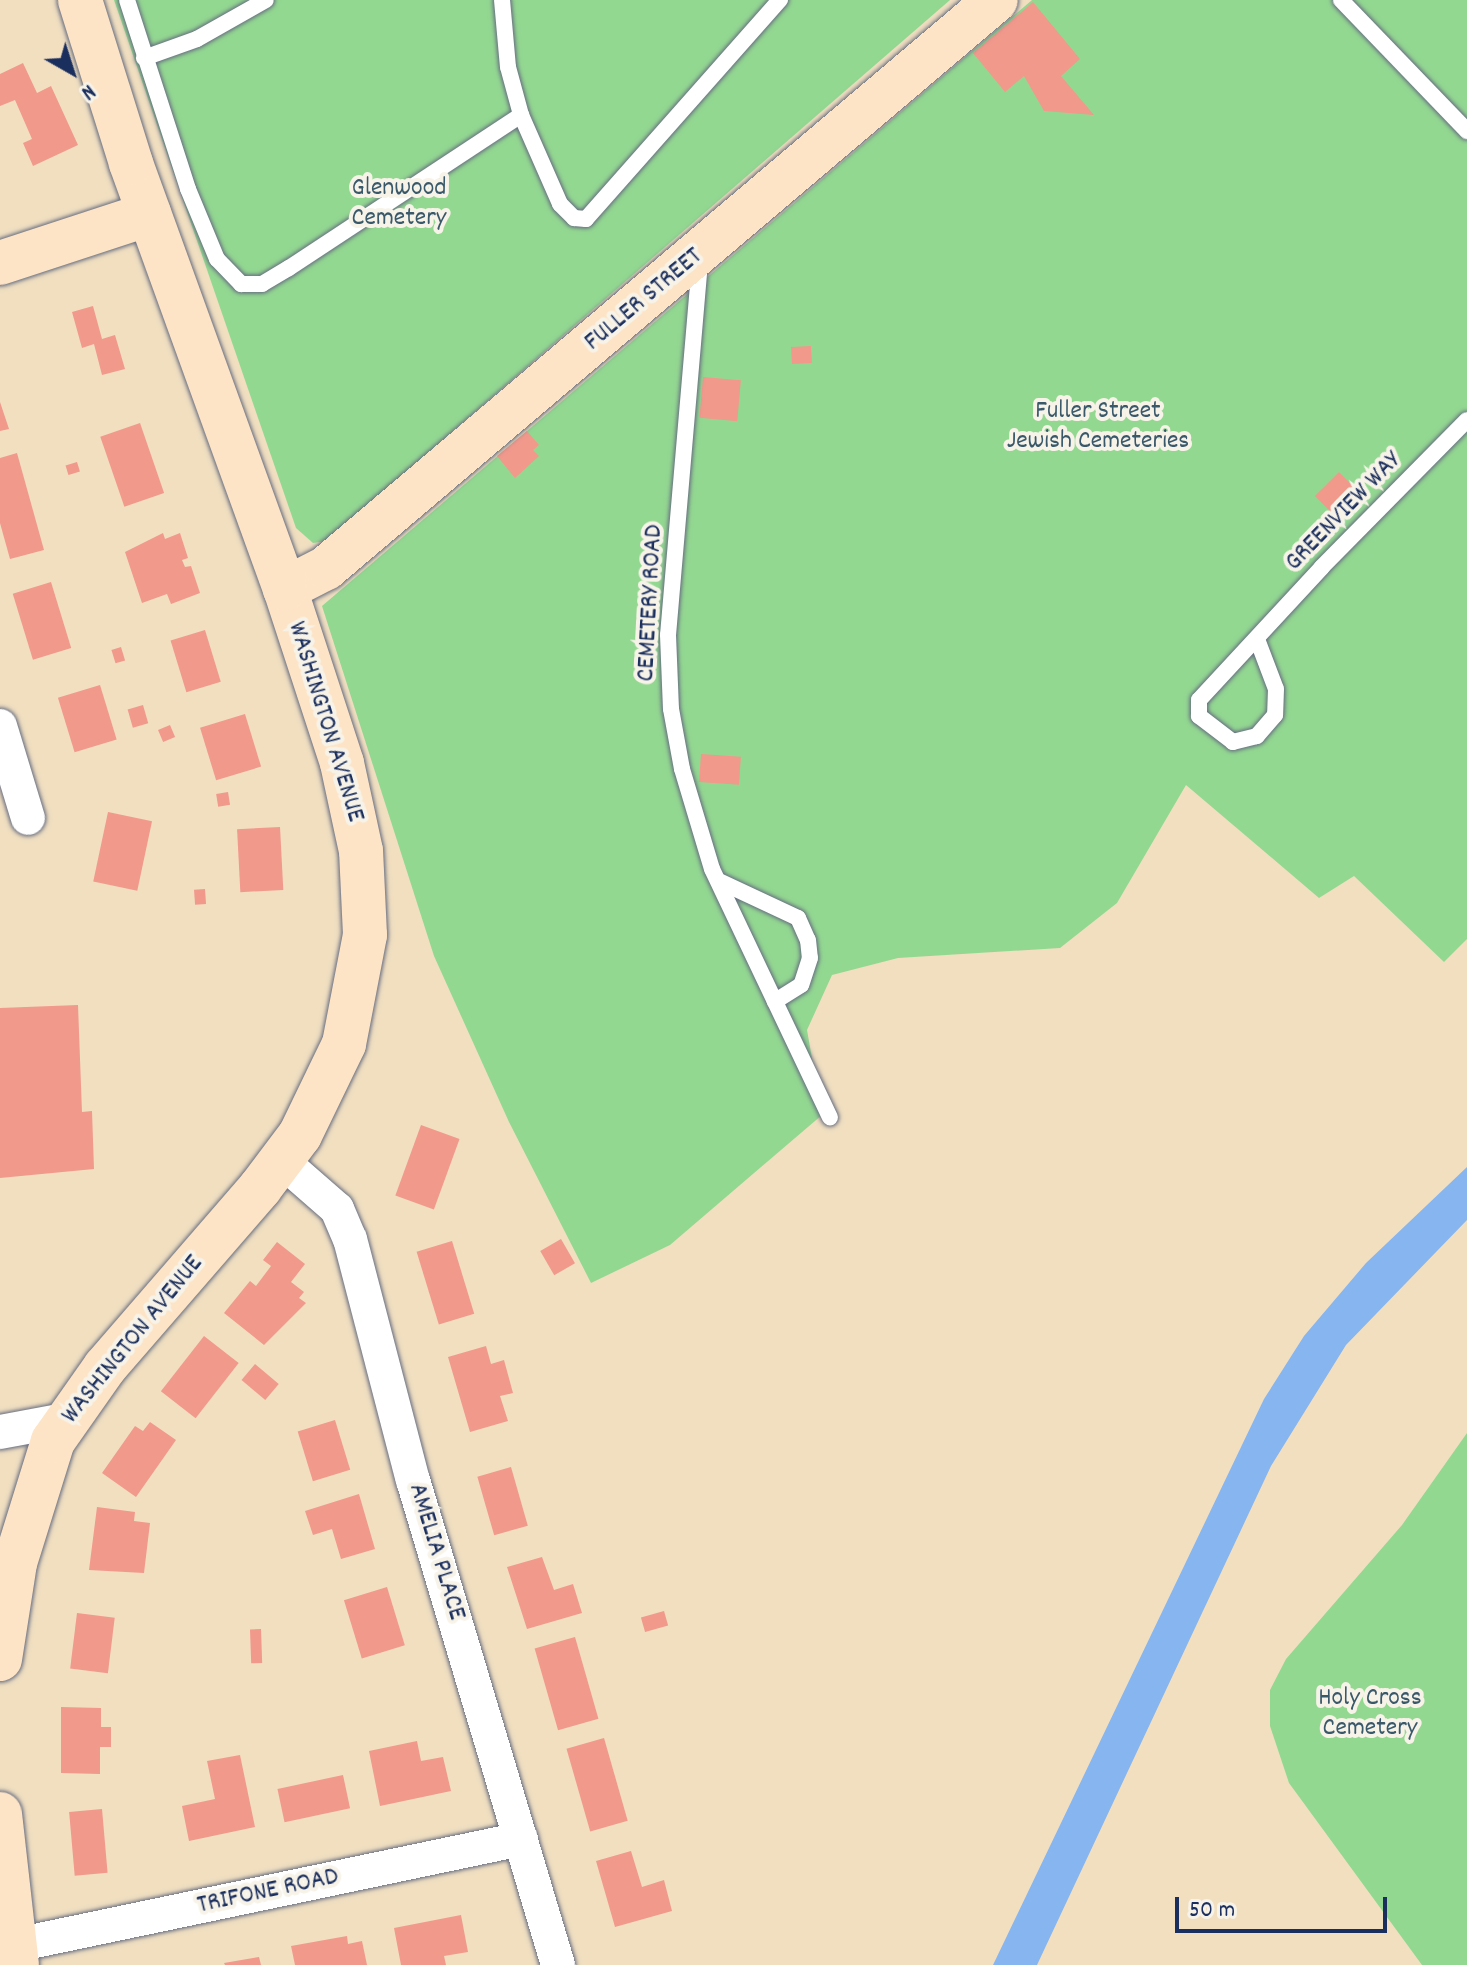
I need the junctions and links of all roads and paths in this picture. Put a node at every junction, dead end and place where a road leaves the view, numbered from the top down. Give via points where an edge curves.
1 (80, 0) edge
2 (127, 0) edge
3 (266, 0) edge
4 (502, 0) edge
5 (780, 0) edge
6 (996, 0) edge
7 (1341, 0) edge
8 (144, 58) junction
9 (521, 115) junction
10 (1467, 131) edge
11 (149, 214) junction
12 (701, 252) junction
13 (0, 263) edge
14 (1467, 420) edge
15 (285, 589) junction
16 (1257, 639) junction
17 (0, 726) edge
18 (28, 818) dead end
19 (721, 882) junction
20 (775, 1001) junction
21 (830, 1117) dead end
22 (282, 1161) junction
23 (64, 1420) junction
24 (0, 1432) edge
25 (8, 1561) edge
26 (0, 1659) edge
27 (0, 1814) edge
28 (521, 1839) junction
29 (16, 1955) edge
30 (558, 1965) edge

1 - 11 street, WASHINGTON AVENUE
2 - 8 lane
3 - 8 lane via 197,39
4 - 9 lane via 508,67
5 - 9 lane via 586,219 574,218 560,204
6 - 12 street, FULLER STREET
7 - 10 lane
8 - 9 lane via 217,259 241,284 262,284 289,268
11 - 13 street
11 - 15 street, WASHINGTON AVENUE
12 - 15 street, FULLER STREET via 326,568
12 - 19 lane, CEMETERY ROAD via 668,635 671,709 682,769 712,869
14 - 16 lane, GREENVIEW WAY
15 - 22 street, WASHINGTON AVENUE via 350,791 361,851 365,921 358,992 344,1044 312,1114
16 - 16 lane, GREENVIEW WAY via 1276,689 1275,715 1257,736 1233,742 1199,716 1199,700
17 - 18 street
19 - 20 lane, CEMETERY ROAD
19 - 20 lane via 798,918 803,929 808,971 791,996
20 - 21 lane, CEMETERY ROAD
22 - 23 street, WASHINGTON AVENUE
22 - 28 street, AMELIA PLACE via 337,1209 350,1239 413,1480
23 - 24 street
23 - 25 street, WASHINGTON AVENUE
25 - 26 street, WASHINGTON AVENUE
27 - 29 street
28 - 29 street, TRIFONE ROAD
28 - 30 street, AMELIA PLACE

